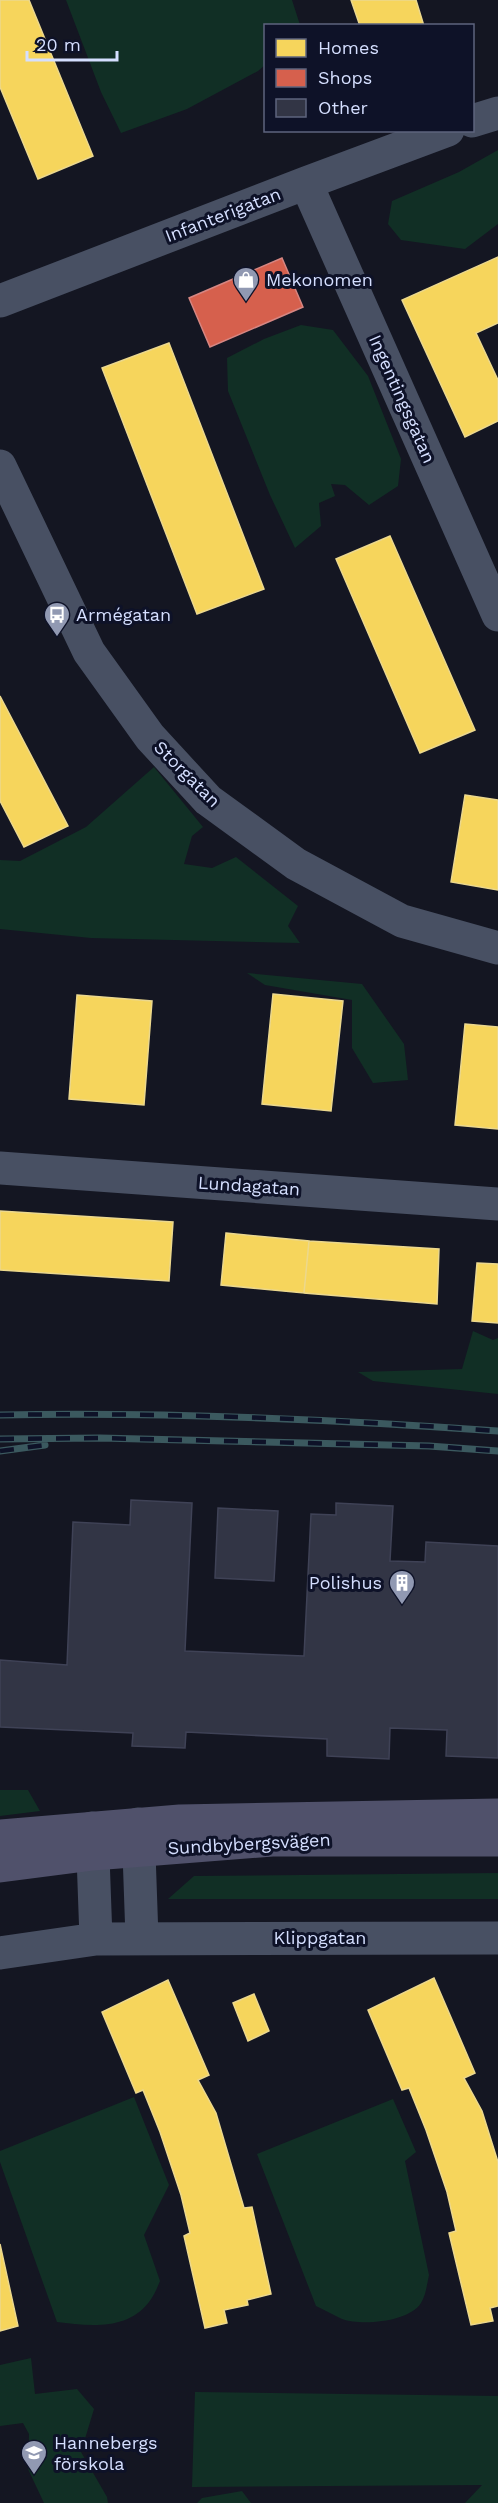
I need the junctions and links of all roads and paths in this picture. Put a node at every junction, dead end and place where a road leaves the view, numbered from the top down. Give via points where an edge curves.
1 (498, 113) edge
2 (474, 121) edge
3 (443, 132) edge
4 (306, 183) junction
5 (0, 301) edge
6 (0, 466) edge
7 (498, 615) edge
8 (498, 948) edge
9 (0, 1168) edge
10 (498, 1204) edge
11 (498, 1815) edge
12 (0, 1836) edge
13 (138, 1837) junction
14 (498, 1840) edge
15 (93, 1841) junction
16 (0, 1866) edge
17 (142, 1938) junction
18 (498, 1938) edge
19 (96, 1939) junction
20 (0, 1953) edge

1 - 2 street
3 - 4 street, Infanterigatan
4 - 5 street, Infanterigatan
4 - 7 street, Ingentingsgatan
6 - 8 street, Storgatan via 89,652 150,737 208,800 296,864 402,921
9 - 10 street, Lundagatan
11 - 13 main road, Sundbybergsvägen via 236,1819
12 - 15 main road, Sundbybergsvägen
13 - 14 main road, Sundbybergsvägen
13 - 15 main road, Sundbybergsvägen
13 - 17 street
15 - 16 main road, Sundbybergsvägen
15 - 19 street
17 - 18 street, Klippgatan
17 - 19 street, Klippgatan
19 - 20 street, Klippgatan

